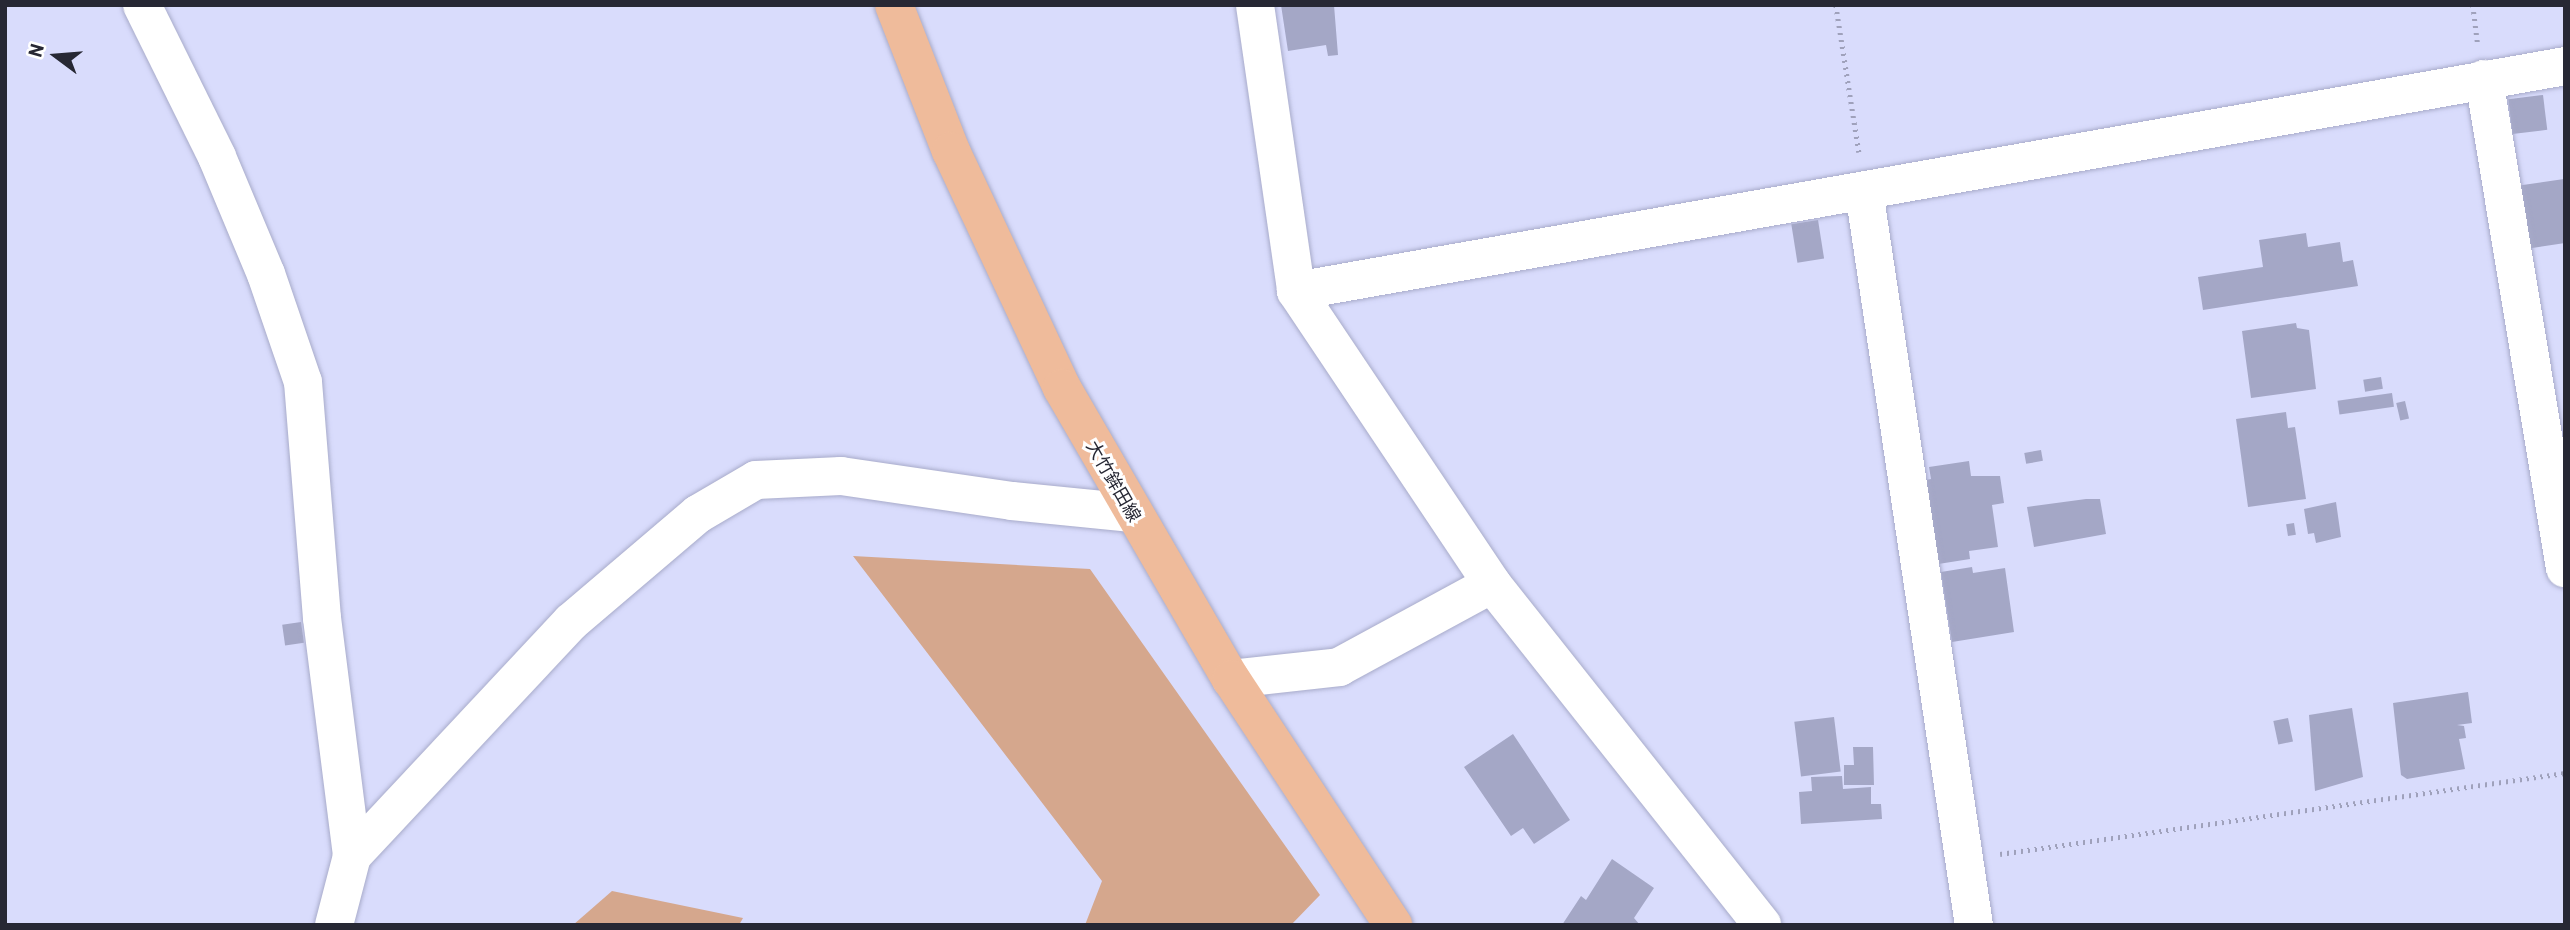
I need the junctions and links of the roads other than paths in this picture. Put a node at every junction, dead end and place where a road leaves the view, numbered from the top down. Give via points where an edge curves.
1 (142, 5) edge
2 (894, 5) edge
3 (1255, 5) edge
4 (2565, 65) edge
5 (2484, 79) junction
6 (1864, 191) junction
7 (1296, 290) junction
8 (1132, 513) junction
9 (2565, 568) edge
10 (1492, 584) junction
11 (1231, 679) junction
12 (352, 856) junction
13 (334, 925) edge
14 (1393, 925) edge
15 (1762, 925) edge
16 (1975, 925) edge

1 - 12 street via 217,157 267,274 303,382 322,618
2 - 8 main road, 大竹鉾田線 via 996,249 1062,388
3 - 7 street
4 - 5 street
5 - 6 street
5 - 9 street
6 - 7 street
6 - 16 street
7 - 10 street
8 - 11 main road, 大竹鉾田線
8 - 12 street via 841,476 756,480 698,514 571,622
10 - 11 street via 1339,667
10 - 15 street
11 - 14 main road, 大竹鉾田線
12 - 13 street

